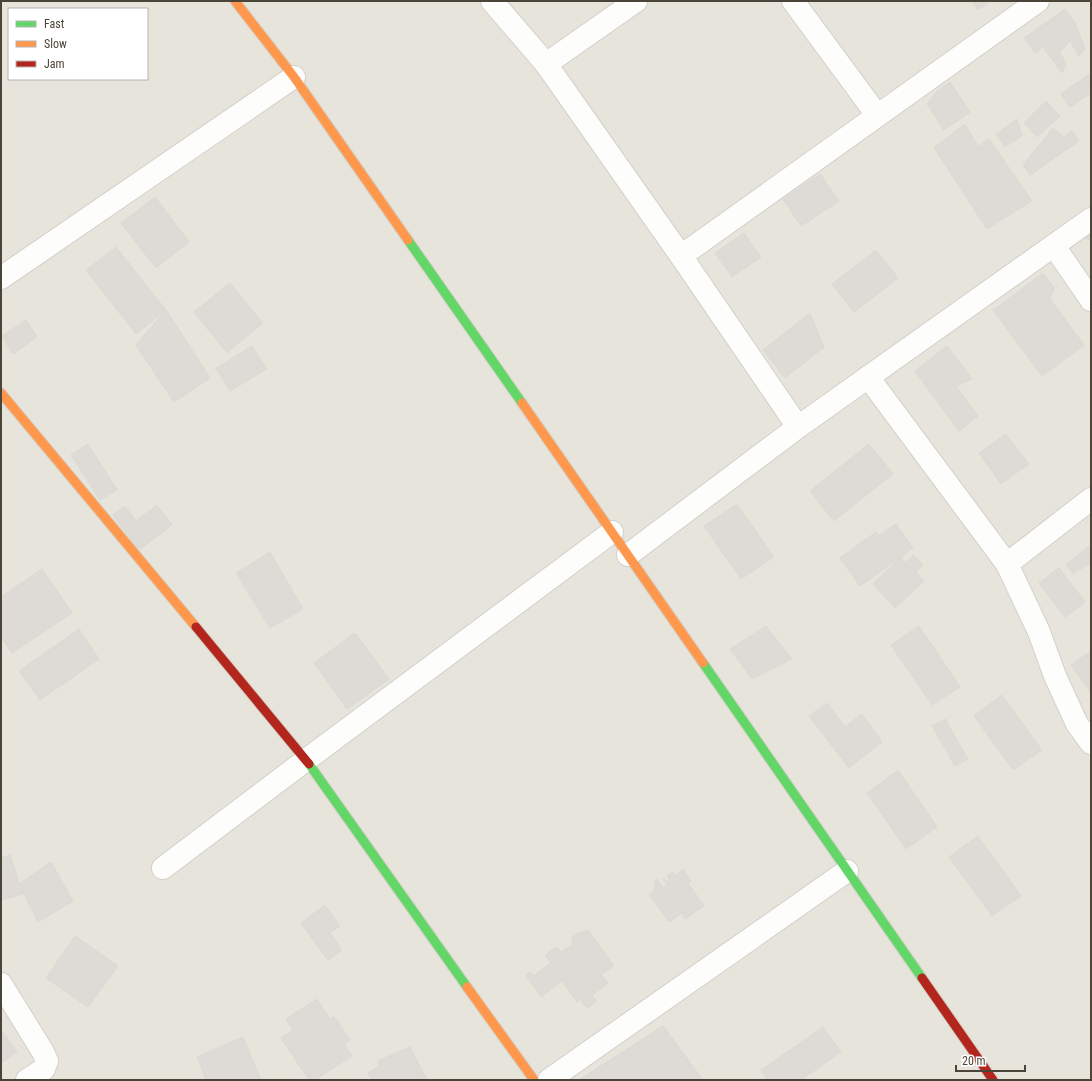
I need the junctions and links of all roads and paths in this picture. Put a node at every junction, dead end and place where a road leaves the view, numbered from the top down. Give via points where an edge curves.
1 (235, 1) edge
2 (492, 1) edge
3 (636, 1) edge
4 (793, 1) edge
5 (1038, 1) edge
6 (546, 64) junction
7 (294, 77) junction
8 (878, 115) junction
9 (1091, 219) edge
10 (1054, 246) junction
11 (680, 256) junction
12 (1, 278) edge
13 (1091, 300) edge
14 (868, 377) junction
15 (1, 393) edge
16 (798, 427) junction
17 (1091, 499) edge
18 (612, 532) junction
19 (628, 554) junction
20 (1007, 564) junction
21 (1091, 743) edge
22 (306, 760) junction
23 (163, 868) dead end
24 (847, 870) junction
25 (1, 984) edge
26 (27, 1080) edge
27 (534, 1080) edge
28 (550, 1080) edge
29 (993, 1080) edge

1 - 7 street
2 - 6 street
3 - 6 street
4 - 8 street
5 - 8 street
6 - 11 street
7 - 12 street
7 - 18 street
8 - 11 street
9 - 10 street
10 - 13 street
10 - 14 street
11 - 16 street
14 - 16 street
14 - 20 street
15 - 22 street
16 - 19 street
17 - 20 street
18 - 19 street
18 - 22 street
19 - 24 street
20 - 21 street via 1039,632 1055,676 1077,724
22 - 23 street
22 - 27 street
24 - 28 street
24 - 29 street
25 - 26 street via 47,1061 44,1069

